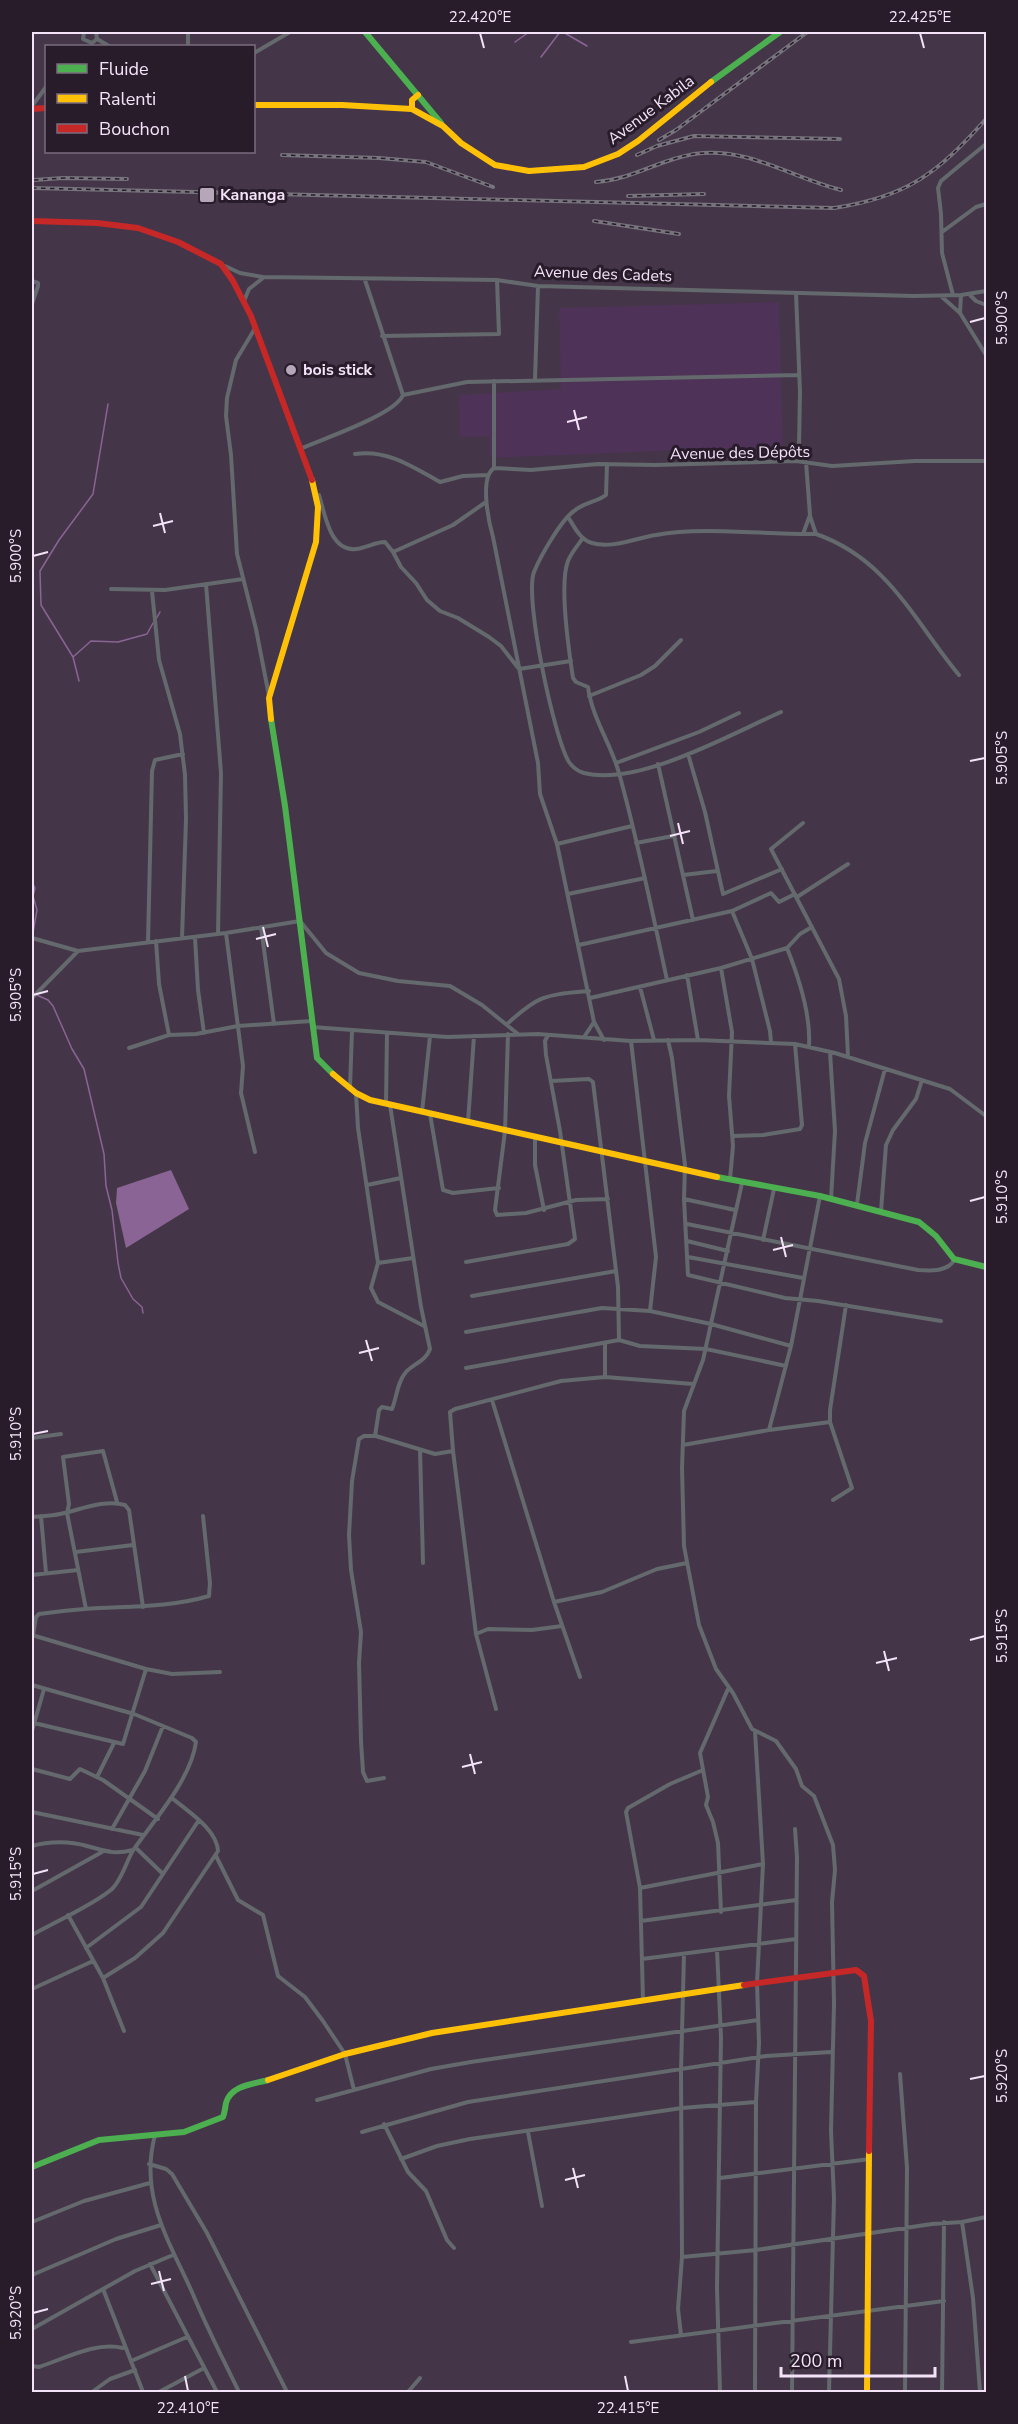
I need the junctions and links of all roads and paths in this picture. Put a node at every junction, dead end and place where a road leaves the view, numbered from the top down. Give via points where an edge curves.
1 (84, 32) edge
2 (96, 32) edge
3 (290, 32) edge
4 (365, 32) edge
5 (780, 32) edge
6 (97, 39) junction
7 (85, 41) junction
8 (82, 45) edge
9 (108, 45) edge
10 (255, 52) edge
11 (45, 88) edge
12 (418, 95) junction
13 (255, 105) edge
14 (32, 107) edge
15 (412, 109) junction
16 (443, 126) junction
17 (987, 144) edge
18 (987, 204) edge
19 (32, 221) edge
20 (941, 232) junction
21 (221, 264) junction
22 (264, 278) junction
23 (365, 280) junction
24 (497, 280) junction
25 (32, 281) edge
26 (538, 286) junction
27 (987, 291) edge
28 (796, 293) junction
29 (970, 294) junction
30 (953, 295) junction
31 (962, 295) junction
32 (942, 296) junction
33 (244, 302) junction
34 (32, 304) edge
35 (987, 305) edge
36 (960, 313) junction
37 (254, 330) junction
38 (382, 336) junction
39 (987, 355) edge
40 (798, 375) junction
41 (535, 380) junction
42 (494, 381) junction
43 (403, 395) junction
44 (300, 449) junction
45 (355, 454) dead end
46 (799, 455) junction
47 (796, 461) junction
48 (987, 461) edge
49 (805, 462) junction
50 (607, 464) junction
51 (494, 468) junction
52 (489, 475) junction
53 (317, 489) junction
54 (486, 502) junction
55 (810, 515) junction
56 (568, 516) junction
57 (803, 534) junction
58 (816, 534) junction
59 (583, 538) junction
60 (393, 552) junction
61 (243, 579) junction
62 (206, 584) junction
63 (111, 590) dead end
64 (152, 591) junction
65 (681, 640) dead end
66 (571, 662) junction
67 (542, 664) junction
68 (519, 669) junction
69 (959, 675) dead end
70 (589, 696) junction
71 (269, 698) junction
72 (781, 712) dead end
73 (739, 713) dead end
74 (183, 754) junction
75 (688, 754) junction
76 (616, 763) junction
77 (658, 764) junction
78 (620, 774) junction
79 (803, 822) dead end
80 (632, 826) junction
81 (673, 836) junction
82 (636, 843) junction
83 (557, 844) junction
84 (849, 864) dead end
85 (782, 869) junction
86 (717, 871) junction
87 (683, 875) junction
88 (645, 878) junction
89 (568, 894) junction
90 (796, 896) junction
91 (732, 911) junction
92 (693, 920) junction
93 (300, 921) junction
94 (261, 927) junction
95 (812, 927) junction
96 (657, 928) junction
97 (226, 933) junction
98 (218, 934) junction
99 (195, 937) junction
100 (32, 938) edge
101 (182, 938) junction
102 (156, 941) junction
103 (148, 942) junction
104 (579, 945) junction
105 (787, 948) junction
106 (78, 951) junction
107 (752, 959) junction
108 (721, 968) junction
109 (687, 975) junction
110 (667, 980) junction
111 (640, 987) junction
112 (589, 991) junction
113 (32, 998) edge
114 (590, 998) junction
115 (594, 1022) junction
116 (274, 1024) junction
117 (312, 1024) junction
118 (507, 1024) junction
119 (238, 1026) junction
120 (352, 1031) junction
121 (204, 1033) junction
122 (387, 1034) junction
123 (508, 1034) junction
124 (518, 1034) junction
125 (538, 1034) junction
126 (549, 1034) junction
127 (170, 1035) junction
128 (430, 1036) junction
129 (474, 1036) junction
130 (584, 1037) junction
131 (604, 1040) junction
132 (654, 1040) junction
133 (668, 1040) junction
134 (698, 1040) junction
135 (545, 1041) junction
136 (630, 1041) junction
137 (732, 1041) junction
138 (771, 1043) junction
139 (795, 1044) junction
140 (809, 1046) junction
141 (129, 1048) dead end
142 (830, 1052) junction
143 (848, 1056) junction
144 (885, 1069) junction
145 (922, 1080) junction
146 (551, 1081) junction
147 (353, 1091) junction
148 (388, 1104) junction
149 (398, 1106) junction
150 (426, 1113) junction
151 (392, 1115) junction
152 (987, 1116) edge
153 (468, 1123) junction
154 (505, 1131) junction
155 (733, 1136) junction
156 (535, 1137) junction
157 (561, 1142) junction
158 (603, 1151) junction
159 (255, 1152) dead end
160 (644, 1160) junction
161 (685, 1168) junction
162 (401, 1178) junction
163 (730, 1179) junction
164 (742, 1182) junction
165 (368, 1185) junction
166 (499, 1188) junction
167 (774, 1188) junction
168 (820, 1196) junction
169 (831, 1198) junction
170 (608, 1199) junction
171 (684, 1199) junction
172 (569, 1202) junction
173 (857, 1204) junction
174 (544, 1209) junction
175 (735, 1210) junction
176 (881, 1211) junction
177 (687, 1224) junction
178 (730, 1234) junction
179 (763, 1240) junction
180 (687, 1241) junction
181 (809, 1248) junction
182 (728, 1251) junction
183 (688, 1257) junction
184 (413, 1258) junction
185 (955, 1260) junction
186 (466, 1262) dead end
187 (378, 1263) junction
188 (726, 1263) junction
189 (986, 1265) edge
190 (616, 1271) junction
191 (803, 1278) junction
192 (721, 1284) junction
193 (472, 1296) dead end
194 (800, 1300) junction
195 (846, 1305) junction
196 (620, 1310) junction
197 (650, 1311) junction
198 (940, 1321) dead end
199 (711, 1324) junction
200 (425, 1326) junction
201 (466, 1332) dead end
202 (619, 1340) junction
203 (605, 1342) junction
204 (791, 1346) junction
205 (706, 1349) junction
206 (786, 1366) junction
207 (466, 1368) dead end
208 (605, 1377) junction
209 (693, 1384) junction
210 (492, 1400) junction
211 (830, 1422) junction
212 (769, 1430) junction
213 (62, 1434) dead end
214 (375, 1436) junction
215 (32, 1438) edge
216 (683, 1446) junction
217 (420, 1450) junction
218 (453, 1451) junction
219 (833, 1500) dead end
220 (117, 1502) junction
221 (67, 1513) junction
222 (41, 1516) junction
223 (203, 1516) dead end
224 (32, 1517) edge
225 (133, 1545) junction
226 (76, 1552) junction
227 (423, 1563) dead end
228 (687, 1563) junction
229 (78, 1570) junction
230 (46, 1573) junction
231 (32, 1575) edge
232 (554, 1602) junction
233 (143, 1607) junction
234 (86, 1609) junction
235 (562, 1626) junction
236 (476, 1634) junction
237 (32, 1635) edge
238 (146, 1670) junction
239 (220, 1672) dead end
240 (580, 1677) dead end
241 (32, 1685) edge
242 (728, 1688) junction
243 (44, 1689) junction
244 (496, 1709) dead end
245 (134, 1714) junction
246 (34, 1723) junction
247 (163, 1726) junction
248 (32, 1731) edge
249 (755, 1731) junction
250 (114, 1743) junction
251 (32, 1769) edge
252 (703, 1770) junction
253 (97, 1777) junction
254 (384, 1778) dead end
255 (172, 1798) junction
256 (130, 1800) junction
257 (32, 1812) edge
258 (37, 1814) junction
259 (32, 1817) edge
260 (158, 1819) junction
261 (199, 1820) junction
262 (112, 1829) junction
263 (795, 1829) dead end
264 (143, 1835) junction
265 (32, 1846) edge
266 (135, 1849) junction
267 (102, 1852) junction
268 (216, 1856) junction
269 (763, 1864) junction
270 (163, 1874) junction
271 (721, 1874) junction
272 (640, 1888) junction
273 (32, 1891) edge
274 (795, 1900) junction
275 (760, 1904) junction
276 (721, 1912) junction
277 (68, 1915) junction
278 (641, 1921) junction
279 (32, 1935) edge
280 (796, 1939) junction
281 (759, 1943) junction
282 (86, 1948) junction
283 (717, 1950) junction
284 (684, 1954) junction
285 (642, 1959) junction
286 (93, 1961) junction
287 (833, 1974) junction
288 (103, 1978) junction
289 (796, 1979) junction
290 (757, 1983) junction
291 (718, 1988) junction
292 (32, 1989) edge
293 (682, 1994) junction
294 (643, 2000) junction
295 (758, 2020) junction
296 (720, 2025) junction
297 (124, 2031) dead end
298 (683, 2031) junction
299 (831, 2052) junction
300 (796, 2053) junction
301 (345, 2054) junction
302 (759, 2058) junction
303 (720, 2065) junction
304 (681, 2071) junction
305 (900, 2074) dead end
306 (354, 2090) junction
307 (317, 2100) dead end
308 (756, 2102) junction
309 (719, 2104) junction
310 (682, 2108) junction
311 (384, 2124) junction
312 (362, 2132) dead end
313 (528, 2132) junction
314 (155, 2134) junction
315 (401, 2159) junction
316 (870, 2159) junction
317 (832, 2163) junction
318 (149, 2164) junction
319 (32, 2167) edge
320 (793, 2169) junction
321 (756, 2175) junction
322 (720, 2178) junction
323 (151, 2183) junction
324 (542, 2206) dead end
325 (987, 2217) edge
326 (32, 2222) edge
327 (944, 2222) junction
328 (962, 2222) junction
329 (161, 2225) junction
330 (906, 2228) junction
331 (867, 2235) junction
332 (831, 2239) junction
333 (794, 2245) junction
334 (454, 2248) dead end
335 (756, 2250) junction
336 (173, 2255) junction
337 (719, 2255) junction
338 (682, 2257) junction
339 (150, 2264) junction
340 (32, 2275) edge
341 (103, 2289) junction
342 (944, 2301) junction
343 (907, 2305) junction
344 (868, 2310) junction
345 (832, 2316) junction
346 (794, 2322) junction
347 (754, 2327) junction
348 (32, 2329) edge
349 (718, 2332) junction
350 (681, 2335) junction
351 (187, 2337) junction
352 (631, 2342) dead end
353 (125, 2349) junction
354 (131, 2361) junction
355 (32, 2366) edge
356 (204, 2368) junction
357 (135, 2370) junction
358 (420, 2378) dead end
359 (92, 2392) edge
360 (143, 2392) edge
361 (159, 2392) edge
362 (217, 2392) edge
363 (239, 2392) edge
364 (287, 2392) edge
365 (408, 2392) edge
366 (720, 2392) edge
367 (755, 2392) edge
368 (792, 2392) edge
369 (829, 2392) edge
370 (867, 2392) edge
371 (905, 2392) edge
372 (942, 2392) edge
373 (980, 2392) edge

1 - 7 street
2 - 6 street
3 - 10 street
4 - 12 main road
5 - 16 main road, Avenue Kabila via 628,148 584,167 529,171 495,165
6 - 7 street via 92,43
6 - 9 street
7 - 8 street
11 - 14 street
12 - 15 main road via 412,100
12 - 16 main road
13 - 15 main road, Avenue Kabila
15 - 16 main road, Avenue Kabila
17 - 20 street via 950,173 938,188
18 - 20 street via 976,207
19 - 21 main road via 132,226 174,239
20 - 30 street
21 - 22 street, Avenue des Cadets
21 - 33 main road
22 - 23 street, Avenue des Cadets
22 - 33 street via 249,289
23 - 24 street, Avenue des Cadets
23 - 38 street
24 - 26 street, Avenue des Cadets
24 - 38 street via 499,334
25 - 34 street via 39,286
26 - 28 street, Avenue des Cadets
26 - 41 street
27 - 29 street, Avenue des Cadets
28 - 32 street, Avenue des Cadets
28 - 40 street
29 - 31 street, Avenue des Cadets
29 - 35 street
30 - 31 street, Avenue des Cadets
30 - 32 street, Avenue des Cadets
31 - 36 street
32 - 36 street
33 - 37 main road
36 - 39 street
37 - 44 main road
37 - 61 street via 236,360 225,408
38 - 43 street
40 - 41 street
40 - 46 street
41 - 42 street
42 - 43 street
42 - 51 street
43 - 44 street via 396,406 383,414
44 - 53 main road
45 - 52 street via 386,455 440,482
46 - 47 street
46 - 49 street
47 - 49 street, Avenue des Dépôts
47 - 50 street, Avenue des Dépôts
48 - 49 street, Avenue des Dépôts via 832,466
49 - 55 street
50 - 51 street, Avenue des Dépôts via 531,470
50 - 56 street via 605,496
51 - 52 street
52 - 54 street
53 - 60 street via 336,543 357,549 384,542
53 - 71 main road via 319,530
54 - 60 street via 453,525
54 - 68 street
55 - 57 street
55 - 58 street
56 - 59 street
56 - 67 street via 539,561 533,578
57 - 58 street
57 - 59 street via 684,532 596,544
58 - 69 street via 873,565
59 - 66 street via 566,570
60 - 68 street via 427,600 501,646
61 - 62 street
61 - 71 street
62 - 64 street
62 - 98 street via 221,773
63 - 64 street
64 - 74 street via 159,660
65 - 70 street via 642,675
66 - 67 street
66 - 70 street via 574,681 586,685
67 - 68 street
67 - 78 street via 554,720 572,766 585,773
68 - 83 street via 540,794
70 - 76 street
71 - 93 main road
72 - 75 street
73 - 76 street
74 - 101 street via 186,819
74 - 103 street via 155,760 152,771
75 - 77 street
75 - 86 street
76 - 78 street
77 - 78 street
77 - 81 street
78 - 80 street
79 - 85 street via 772,848
80 - 82 street
80 - 83 street
81 - 82 street
81 - 87 street
82 - 88 street
83 - 89 street
84 - 90 street
85 - 86 street via 725,894
85 - 90 street
86 - 87 street
87 - 92 street
88 - 89 street
88 - 96 street
89 - 104 street
90 - 91 street via 778,902 771,893
90 - 95 street
91 - 92 street
91 - 107 street
92 - 96 street
93 - 94 street
93 - 117 main road
93 - 118 street via 326,953 359,973 450,986
94 - 97 street
94 - 116 street
95 - 105 street
95 - 143 street via 843,992
96 - 104 street
96 - 110 street
97 - 98 street
97 - 119 street
98 - 99 street
99 - 101 street
99 - 121 street
100 - 106 street
101 - 102 street
102 - 103 street
102 - 127 street via 158,976
103 - 106 street
104 - 112 street
105 - 107 street
105 - 140 street via 807,1018
106 - 113 street
107 - 108 street
107 - 138 street
108 - 109 street
108 - 137 street
109 - 110 street
109 - 134 street
110 - 111 street
111 - 114 street
111 - 132 street
112 - 114 street
112 - 118 street via 546,996
114 - 115 street
115 - 130 street
115 - 131 street
116 - 117 street
116 - 119 street
117 - 120 street
117 - 147 main road via 317,1058
118 - 124 street
119 - 121 street
119 - 159 street via 243,1066 241,1093
120 - 122 street
120 - 147 street
121 - 127 street
122 - 128 street
122 - 148 street
123 - 124 street
123 - 129 street
123 - 154 street
124 - 125 street
125 - 126 street
125 - 135 street
126 - 130 street
126 - 135 street
127 - 141 street
128 - 129 street
128 - 150 street
129 - 153 street
130 - 131 street
131 - 136 street
132 - 133 street
132 - 136 street
133 - 134 street
133 - 161 street
134 - 137 street
135 - 146 street
136 - 160 street
137 - 138 street
137 - 155 street via 729,1096
138 - 139 street
139 - 140 street
139 - 155 street via 800,1130
140 - 142 street
142 - 143 street
142 - 169 street via 835,1131
143 - 144 street
144 - 145 street
144 - 173 street via 865,1143
145 - 152 street via 956,1092
145 - 176 street via 916,1099 886,1145
146 - 157 street
146 - 158 street via 593,1080
147 - 148 main road
147 - 165 street
148 - 149 main road
148 - 151 street
149 - 150 main road
149 - 151 street
150 - 153 main road
150 - 166 street via 443,1191
151 - 162 street
153 - 154 main road
154 - 156 main road
154 - 166 street
155 - 163 street
156 - 157 main road
156 - 174 street via 534,1165
157 - 158 main road
157 - 172 street
158 - 160 main road
158 - 170 street
160 - 161 main road
160 - 197 street via 656,1257
161 - 163 main road
161 - 171 street
162 - 165 street
162 - 184 street
163 - 164 main road
164 - 167 main road
164 - 175 street
165 - 187 street
166 - 174 street via 497,1215
167 - 168 main road
167 - 179 street
168 - 169 main road
168 - 181 street
169 - 173 main road
170 - 172 street
170 - 190 street
171 - 175 street
171 - 177 street
172 - 174 street
172 - 186 street via 573,1242
173 - 176 main road
175 - 178 street
176 - 185 main road via 924,1224
177 - 178 street
177 - 180 street
178 - 179 street
178 - 182 street
179 - 181 street
180 - 182 street
180 - 183 street
181 - 185 street via 918,1270 943,1269
181 - 191 street
182 - 188 street
183 - 188 street
183 - 192 street via 689,1275
184 - 187 street
184 - 200 street
185 - 189 main road
187 - 200 street via 371,1288 376,1300
188 - 191 street
188 - 192 street
190 - 193 street
190 - 196 street
191 - 194 street
192 - 194 street
192 - 199 street
194 - 195 street
194 - 204 street
195 - 198 street
195 - 211 street
196 - 197 street
196 - 201 street via 597,1308
196 - 202 street
197 - 199 street
199 - 204 street
199 - 205 street
200 - 214 street via 428,1354 401,1379 392,1409 379,1410
202 - 203 street
202 - 205 street via 640,1346
203 - 207 street
203 - 208 street
204 - 206 street
205 - 206 street
205 - 209 street
206 - 212 street
208 - 209 street
208 - 210 street via 561,1381
209 - 216 street via 684,1411
210 - 218 street via 451,1410
210 - 232 street
211 - 212 street
211 - 219 street via 852,1488
212 - 216 street
213 - 215 street
214 - 217 street
214 - 254 street via 359,1439 349,1534 361,1632 362,1762 367,1781
216 - 228 street
217 - 218 street via 435,1454
217 - 227 street
218 - 236 street
220 - 221 street
220 - 221 street via 103,1451 63,1457
220 - 225 street via 129,1510
221 - 222 street
221 - 226 street
222 - 224 street
222 - 230 street
223 - 233 street via 210,1594 176,1604
225 - 226 street
225 - 233 street
226 - 229 street
228 - 232 street via 657,1569 602,1592
228 - 242 street via 699,1625
229 - 230 street
229 - 234 street
230 - 231 street
232 - 235 street
233 - 234 street
234 - 237 street via 39,1614
235 - 236 street via 488,1629
235 - 240 street
236 - 244 street
237 - 238 street
238 - 239 street via 179,1674
238 - 245 street
241 - 243 street
242 - 249 street
242 - 252 street via 701,1751
243 - 245 street
243 - 246 street
245 - 247 street
245 - 250 street via 125,1743
246 - 248 street
246 - 250 street
247 - 255 street via 196,1742
247 - 256 street
249 - 269 street
249 - 287 street via 779,1744 802,1786 814,1796 830,1834 835,1870
250 - 253 street
251 - 253 street via 70,1779 78,1769
252 - 271 street via 706,1805 717,1837
252 - 272 street via 656,1791 626,1812
253 - 256 street
255 - 260 street
255 - 261 street
256 - 260 street
256 - 262 street
257 - 258 street
258 - 259 street
258 - 262 street
260 - 264 street
261 - 268 street via 218,1844
261 - 270 street
262 - 264 street
263 - 274 street
264 - 266 street
265 - 267 street via 73,1843
266 - 267 street
266 - 270 street
266 - 277 street via 111,1890
267 - 273 street
268 - 288 street via 163,1933 135,1958
268 - 301 street via 238,1900 263,1915 278,1976 310,2002
269 - 271 street
269 - 275 street
270 - 282 street via 141,1907
271 - 272 street
271 - 276 street
272 - 278 street
274 - 275 street
274 - 280 street
275 - 276 street
275 - 281 street
276 - 278 street
277 - 279 street
277 - 282 street
278 - 285 street
280 - 281 street
280 - 289 street
281 - 283 street
281 - 290 street
282 - 286 street
283 - 284 street
283 - 291 street
284 - 285 street
284 - 293 street
285 - 294 street
286 - 288 street
286 - 292 street
287 - 289 main road
287 - 299 street
287 - 316 main road via 856,1970 866,1982 872,2021
288 - 297 street
289 - 290 main road
289 - 300 street
290 - 291 main road
290 - 295 street
291 - 293 main road
291 - 296 street
293 - 294 main road
293 - 298 street
294 - 301 main road via 432,2033
295 - 296 street
295 - 302 street
296 - 298 street
296 - 303 street
298 - 304 street
298 - 306 street via 431,2069
299 - 300 street
299 - 317 street
300 - 302 street
300 - 320 street
301 - 306 street
301 - 314 main road via 240,2087 227,2099 226,2114 218,2120 184,2132
302 - 303 street
302 - 308 street
303 - 304 street
303 - 309 street
304 - 310 street
304 - 311 street via 468,2102
305 - 330 street via 908,2168
306 - 307 street
308 - 309 street
308 - 321 street
309 - 310 street
309 - 322 street
310 - 313 street
310 - 338 street
311 - 312 street
311 - 315 street
313 - 315 street via 455,2142
313 - 324 street
314 - 318 street
314 - 319 main road via 99,2140
315 - 334 street via 426,2191
316 - 317 street
316 - 331 main road
317 - 320 street
317 - 332 street
318 - 323 street
318 - 364 street via 172,2174 207,2233
320 - 321 street
320 - 333 street
321 - 322 street
321 - 335 street
322 - 337 street
323 - 326 street via 84,2201
323 - 329 street
325 - 328 street
327 - 328 street
327 - 330 street
327 - 342 street
328 - 373 street
329 - 336 street
329 - 340 street via 116,2239
330 - 331 street
330 - 343 street
331 - 332 street
331 - 344 main road
332 - 333 street
332 - 345 street
333 - 335 street
333 - 346 street
335 - 337 street
335 - 347 street
336 - 339 street
336 - 363 street
337 - 338 street
337 - 349 street
338 - 350 street via 678,2301
339 - 341 street
339 - 351 street
341 - 348 street
341 - 353 street
342 - 343 street
342 - 372 street
343 - 344 street
343 - 371 street
344 - 345 street
344 - 370 main road
345 - 346 street
345 - 369 street
346 - 347 street
346 - 368 street
347 - 349 street
347 - 367 street
349 - 350 street
349 - 366 street
350 - 352 street
351 - 354 street
351 - 356 street
353 - 354 street
353 - 355 street via 117,2346 92,2350
354 - 357 street
356 - 361 street
356 - 362 street
357 - 359 street via 110,2379
357 - 360 street
358 - 365 street

